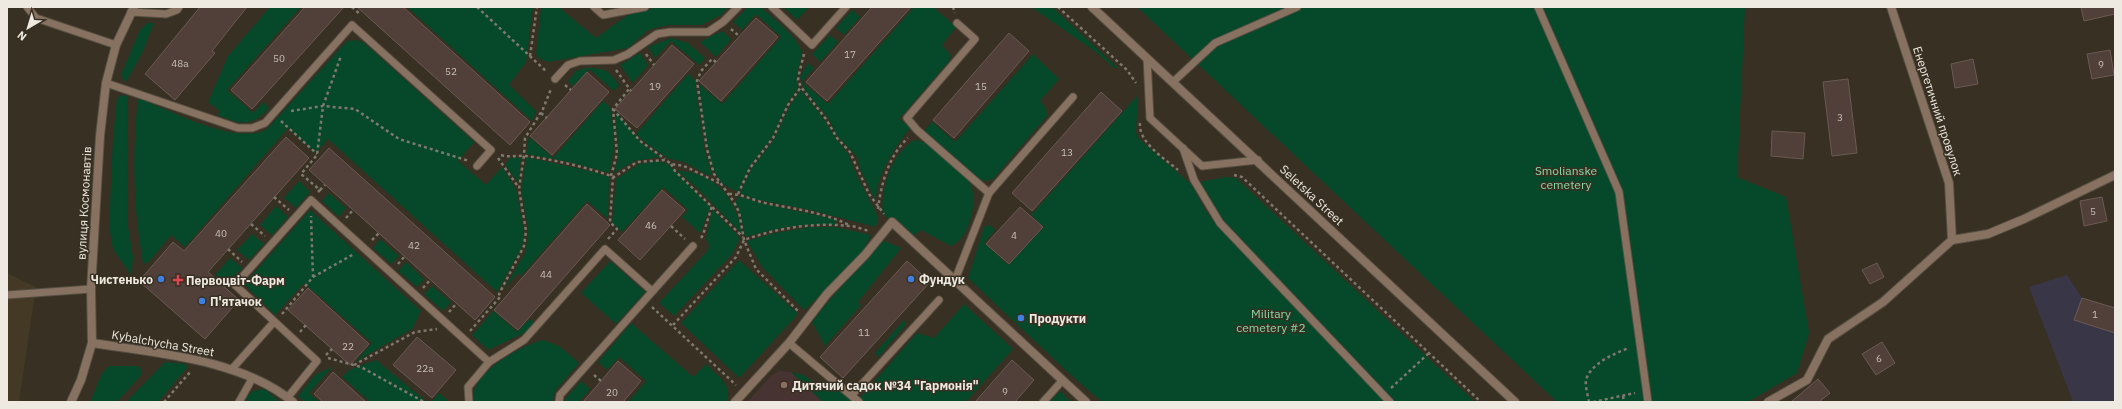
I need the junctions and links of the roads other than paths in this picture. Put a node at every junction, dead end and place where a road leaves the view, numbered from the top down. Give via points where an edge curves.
1 (27, 7) edge
2 (179, 7) edge
3 (594, 7) edge
4 (645, 7) edge
5 (738, 7) edge
6 (772, 7) edge
7 (846, 7) edge
8 (1092, 7) edge
9 (1297, 7) edge
10 (1538, 7) edge
11 (1891, 7) edge
12 (133, 9) edge
13 (957, 23) dead end
14 (116, 44) junction
15 (1148, 58) junction
16 (555, 79) road end
17 (1173, 82) junction
18 (106, 83) junction
19 (1073, 97) dead end
20 (1183, 148) junction
21 (1258, 160) junction
22 (477, 166) road end
23 (2115, 175) edge
24 (989, 194) junction
25 (1952, 240) junction
26 (693, 246) road end
27 (955, 280) junction
28 (91, 289) junction
29 (652, 291) junction
30 (7, 295) edge
31 (939, 300) dead end
32 (274, 322) junction
33 (92, 343) junction
34 (789, 343) junction
35 (489, 362) junction
36 (231, 370) junction
37 (252, 378) junction
38 (1062, 381) junction
39 (852, 395) junction
40 (290, 400) edge
41 (71, 402) edge
42 (239, 402) edge
43 (469, 402) edge
44 (559, 402) edge
45 (735, 402) edge
46 (860, 402) edge
47 (1043, 402) edge
48 (1086, 402) edge
49 (1390, 402) edge
50 (1515, 402) edge
51 (1648, 402) edge
52 (1768, 402) edge

1 - 14 lane via 36,18
2 - 12 lane via 166,14
3 - 4 lane via 603,15
5 - 16 lane via 708,32 657,34 628,54 610,62 580,61 568,66
6 - 7 lane via 812,45
8 - 15 street, Seletska Street
9 - 17 lane via 1215,43
10 - 51 lane via 1619,192
11 - 25 street, Енергетичний провулок via 1949,183
12 - 14 street, вулиця Космонавтів
13 - 24 lane via 975,39 907,118 917,130
14 - 18 street, вулиця Космонавтів
15 - 17 street, Seletska Street
15 - 20 lane via 1150,118
17 - 21 street, Seletska Street
18 - 22 lane via 238,128 259,126 273,114 352,25 491,150
18 - 28 street, вулиця Космонавтів via 100,136
19 - 24 lane
20 - 21 lane via 1202,166
20 - 49 lane via 1194,180 1220,223
21 - 50 street, Seletska Street
23 - 25 street via 1995,231
24 - 27 lane
25 - 52 street via 1882,302 1828,339 1807,380
26 - 29 lane
27 - 34 street via 892,222 806,319
27 - 38 street
28 - 30 lane
28 - 33 street, вулиця Космонавтів
29 - 35 lane via 605,249 524,340
29 - 44 lane via 560,395
31 - 39 lane
32 - 35 lane via 235,285 311,200
32 - 36 lane
32 - 40 lane via 317,361
33 - 36 street, Kybalchycha Street via 201,360
33 - 41 street, вулиця Космонавтів via 81,380
34 - 39 lane
34 - 45 street
35 - 43 lane via 468,387
36 - 37 street, Kybalchycha Street
37 - 40 street, Kybalchycha Street
37 - 42 lane
38 - 47 lane
38 - 48 street
39 - 46 lane

